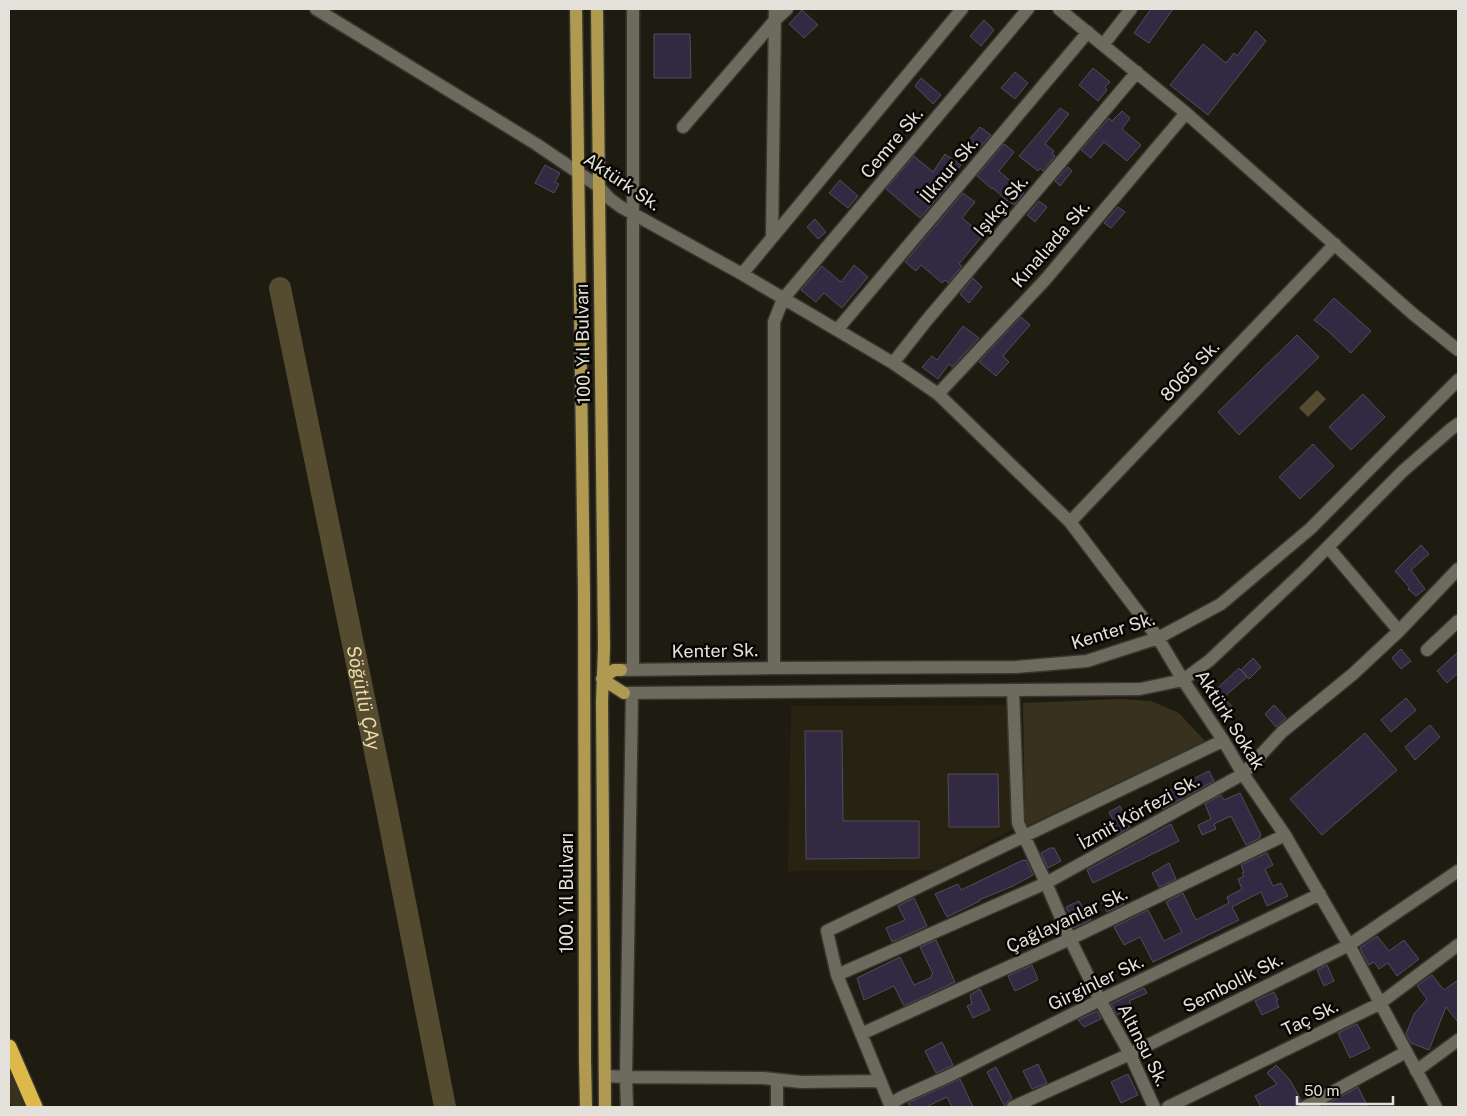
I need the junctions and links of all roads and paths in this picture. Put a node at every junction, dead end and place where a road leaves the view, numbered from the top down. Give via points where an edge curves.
1 (316, 9) edge
2 (576, 9) edge
3 (597, 9) edge
4 (633, 9) edge
5 (787, 9) edge
6 (962, 9) edge
7 (1028, 9) edge
8 (1059, 9) edge
9 (1131, 9) edge
10 (776, 14) edge
11 (1088, 32) junction
12 (1103, 45) junction
13 (1137, 72) junction
14 (1186, 113) junction
15 (684, 127) dead end
16 (578, 173) junction
17 (598, 186) junction
18 (633, 214) junction
19 (772, 237) junction
20 (1335, 244) junction
21 (742, 274) junction
22 (783, 299) junction
23 (837, 330) junction
24 (1458, 350) edge
25 (893, 363) junction
26 (1458, 380) edge
27 (938, 394) junction
28 (1458, 424) edge
29 (1070, 522) junction
30 (1328, 547) junction
31 (1458, 569) edge
32 (1458, 621) edge
33 (1399, 631) junction
34 (1158, 638) junction
35 (1427, 650) dead end
36 (774, 668) junction
37 (627, 670) junction
38 (584, 679) junction
39 (602, 679) junction
40 (1184, 680) junction
41 (1013, 690) junction
42 (628, 693) junction
43 (1223, 740) junction
44 (1243, 774) junction
45 (1024, 836) junction
46 (1286, 836) junction
47 (1458, 871) edge
48 (1046, 883) junction
49 (1320, 894) junction
50 (1070, 939) junction
51 (1348, 945) junction
52 (1458, 945) edge
53 (837, 975) junction
54 (1100, 1000) junction
55 (1379, 1004) junction
56 (861, 1034) junction
57 (1458, 1040) edge
58 (9, 1046) edge
59 (1406, 1052) junction
60 (1130, 1054) junction
61 (1416, 1071) junction
62 (605, 1076) junction
63 (626, 1077) junction
64 (777, 1080) junction
65 (879, 1080) junction
66 (890, 1106) edge
67 (35, 1107) edge
68 (586, 1107) edge
69 (605, 1107) edge
70 (627, 1107) edge
71 (776, 1107) edge
72 (1012, 1107) edge
73 (1154, 1107) edge
74 (1168, 1107) edge
75 (1305, 1107) edge
76 (1436, 1107) edge

1 - 16 street, Aktürk Sk.
2 - 16 main road, 100. Yıl Bulvarı
3 - 17 main road, 100. Yıl Bulvarı
4 - 18 street
5 - 10 street
6 - 19 street
7 - 22 street, Cemre Sk.
8 - 11 street
9 - 12 street
10 - 15 street
10 - 19 street
11 - 12 street
11 - 23 street, İlknur Sk.
12 - 13 street
13 - 14 street
13 - 25 street, Işıkçı Sk.
14 - 20 street
14 - 27 street, Kınalıada Sk. via 1045,280
16 - 17 street, Aktürk Sk.
16 - 38 main road, 100. Yıl Bulvarı
17 - 18 street, Aktürk Sk. via 610,199
17 - 39 main road, 100. Yıl Bulvarı
18 - 21 street, Aktürk Sk.
18 - 37 street
19 - 21 street
20 - 24 street
20 - 29 street, 8065 Sk.
21 - 22 street, Aktürk Sk.
22 - 23 street, Aktürk Sk.
22 - 36 street, Cemre Sk. via 774,322
23 - 25 street, Aktürk Sk.
25 - 27 street, Aktürk Sk.
26 - 34 street, Kenter Sk. via 1310,529 1221,604
27 - 29 street, Aktürk Sokak
28 - 30 street via 1402,471
29 - 34 street, Aktürk Sokak
30 - 33 street
30 - 40 street via 1210,660
31 - 33 street, İzmit Körfezi Sk.
32 - 35 street
33 - 44 street, İzmit Körfezi Sk. via 1282,732
34 - 36 street, Kenter Sk. via 1087,661 1016,667
34 - 40 street, Aktürk Sokak
36 - 37 street, Kenter Sk.
37 - 39 main road via 614,670
38 - 39 main road
38 - 68 main road, 100. Yıl Bulvarı
39 - 42 main road
39 - 62 main road, 100. Yıl Bulvarı
40 - 41 street via 1140,689
40 - 43 street, Aktürk Sokak
41 - 42 street
41 - 45 street, Altınsu Sk. via 1018,823
42 - 63 street
43 - 44 street, Aktürk Sokak
43 - 45 street
44 - 46 street, Aktürk Sokak
44 - 48 street, İzmit Körfezi Sk.
45 - 48 street, Altınsu Sk.
45 - 53 street via 827,931
46 - 49 street, Aktürk Sokak
46 - 50 street, Çağlayanlar Sk.
47 - 51 street, Sembolik Sk.
48 - 50 street, Altınsu Sk.
48 - 53 street, İzmit Körfezi Sk.
49 - 51 street, Aktürk Sokak
49 - 54 street, Girginler Sk.
50 - 54 street, Altınsu Sk.
50 - 56 street, Çağlayanlar Sk.
51 - 55 street, Aktürk Sokak
51 - 60 street, Sembolik Sk.
52 - 55 street, Taç Sk.
53 - 56 street
54 - 60 street, Altınsu Sk.
54 - 66 street, Girginler Sk. via 902,1097
55 - 59 street, Aktürk Sokak
55 - 74 street, Taç Sk.
56 - 65 street
57 - 61 street
58 - 67 highway
59 - 61 street, Aktürk Sokak
59 - 75 street
60 - 72 street, Sembolik Sk.
60 - 73 street, Altınsu Sk.
61 - 76 street, Aktürk Sokak
62 - 63 street
62 - 69 main road, 100. Yıl Bulvarı
63 - 64 street
63 - 70 street
64 - 65 street
64 - 71 street
65 - 66 street

